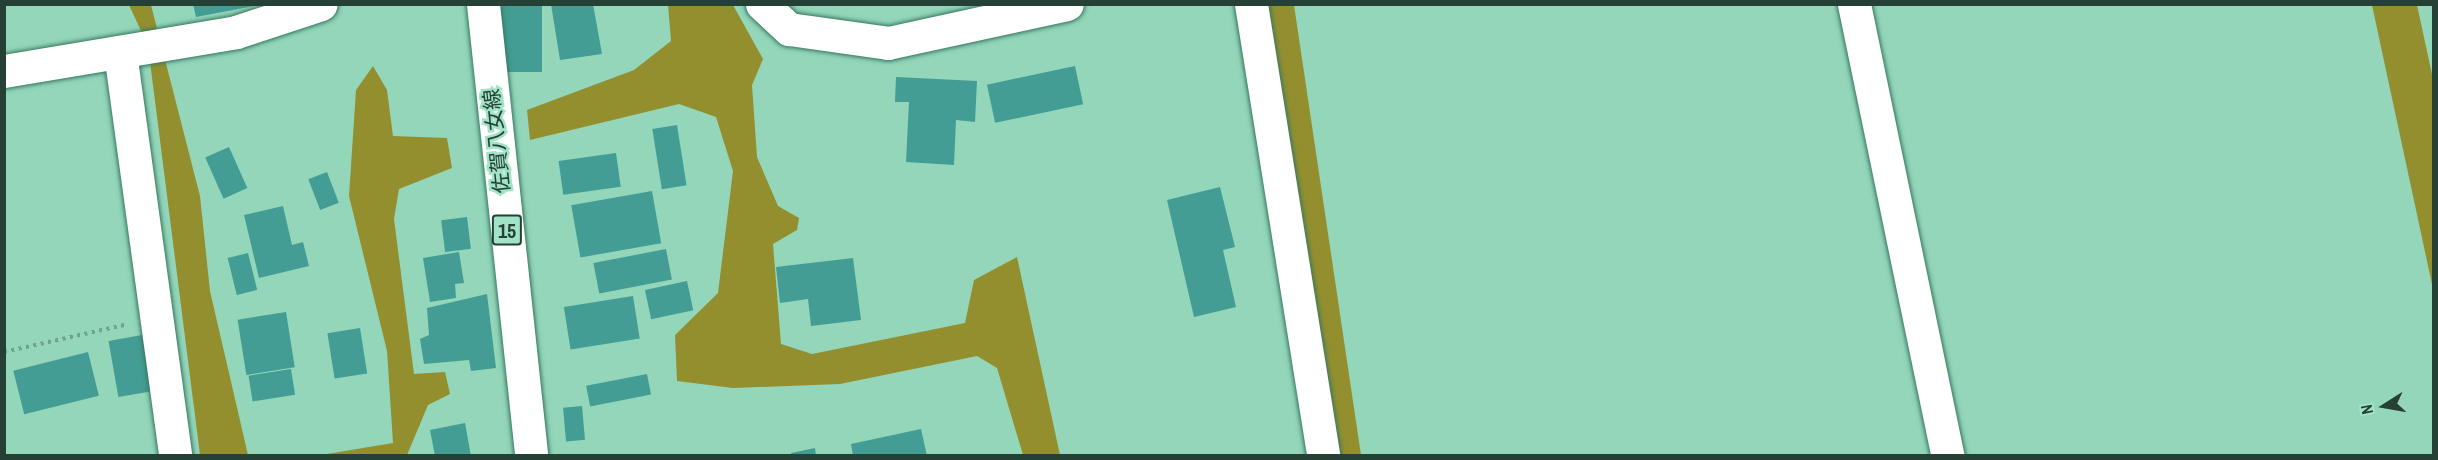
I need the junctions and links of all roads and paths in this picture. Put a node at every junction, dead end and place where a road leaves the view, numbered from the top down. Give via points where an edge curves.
1 (321, 4) edge
2 (483, 4) edge
3 (762, 4) edge
4 (1067, 4) edge
5 (1251, 4) edge
6 (1854, 4) edge
7 (141, 47) junction
8 (4, 71) edge
9 (154, 319) junction
10 (4, 352) edge
11 (175, 456) edge
12 (531, 456) edge
13 (1323, 456) edge
14 (1948, 456) edge

1 - 7 street via 236,32
2 - 12 street, 佐賀八女線 / 15
3 - 4 street via 789,29 888,43
5 - 13 street
6 - 14 street
7 - 8 street
7 - 9 street
9 - 10 path
9 - 11 street

